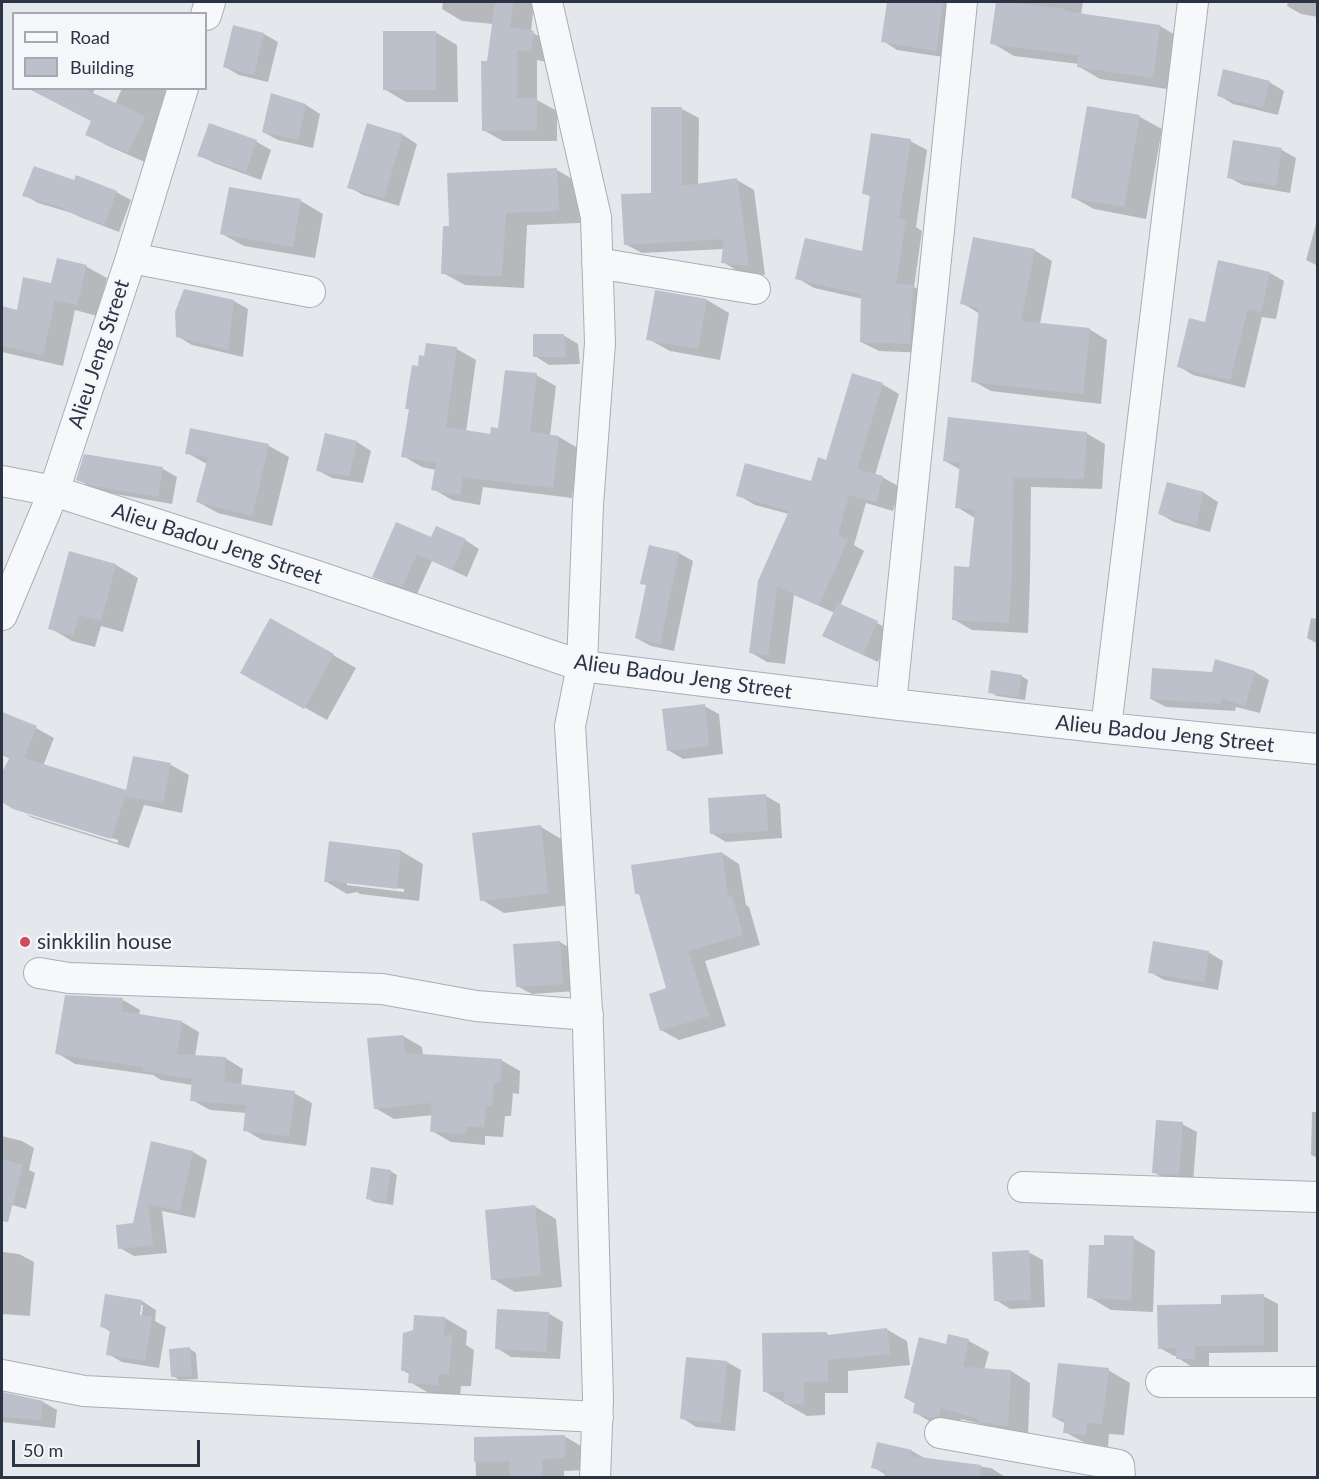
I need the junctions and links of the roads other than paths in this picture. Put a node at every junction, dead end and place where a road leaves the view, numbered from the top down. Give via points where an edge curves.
1 (547, 2) edge
2 (962, 2) edge
3 (1193, 2) edge
4 (182, 90) edge
5 (131, 258) junction
6 (597, 263) junction
7 (755, 289) dead end
8 (309, 292) dead end
9 (2, 481) edge
10 (54, 491) junction
11 (2, 615) edge
12 (582, 666) junction
13 (891, 704) junction
14 (1106, 728) junction
15 (1317, 749) edge
16 (39, 973) dead end
17 (588, 1015) junction
18 (1023, 1187) dead end
19 (1317, 1197) edge
20 (2, 1375) edge
21 (1161, 1382) dead end
22 (1317, 1382) edge
23 (598, 1417) junction
24 (940, 1433) dead end
25 (595, 1478) edge
26 (1120, 1478) edge

1 - 6 street via 596,217
2 - 13 street
3 - 14 street
4 - 5 street, Alieu Jeng Street
5 - 8 street
5 - 10 street, Alieu Jeng Street
6 - 7 street
6 - 12 street via 600,343
9 - 10 street, Alieu Badou Jeng Street
10 - 11 street, Alieu Jeng Street
10 - 12 street, Alieu Badou Jeng Street
12 - 13 street, Alieu Badou Jeng Street
12 - 17 street via 570,726
13 - 14 street, Alieu Badou Jeng Street
14 - 15 street, Alieu Badou Jeng Street
16 - 17 street via 69,978 382,989 476,1006
17 - 23 street
18 - 19 street
20 - 23 street via 84,1391
21 - 22 street
23 - 25 street
24 - 26 street via 1119,1464

